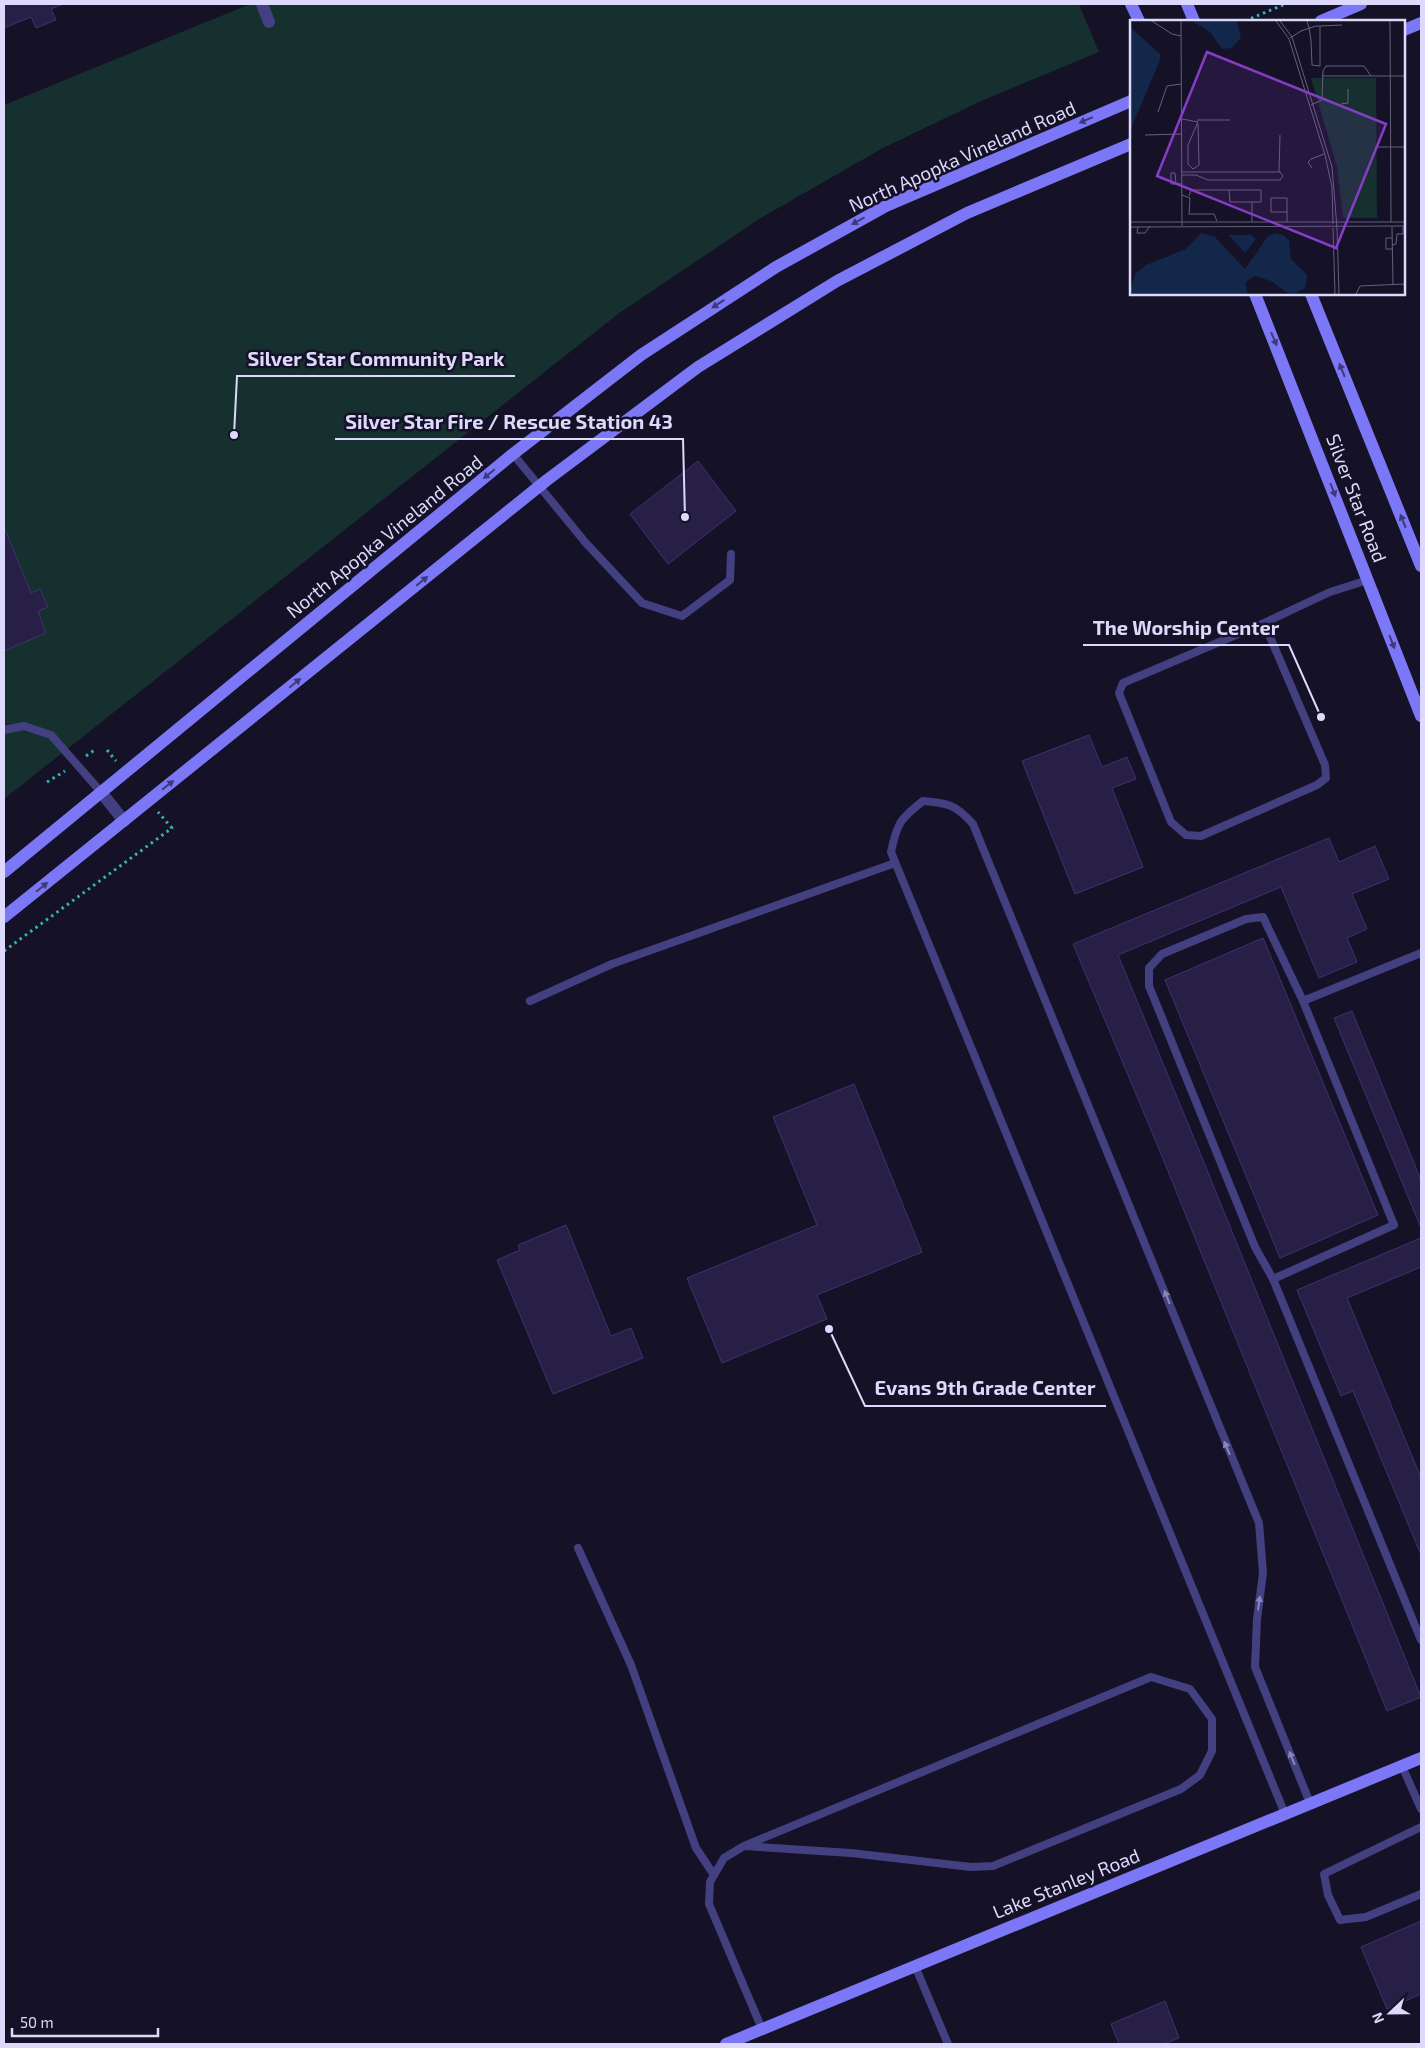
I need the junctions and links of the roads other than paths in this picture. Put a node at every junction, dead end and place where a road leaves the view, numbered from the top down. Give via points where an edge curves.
1 (262, 4) edge
2 (1131, 4) edge
3 (1187, 4) edge
4 (1361, 4) edge
5 (1139, 20) edge
6 (1194, 20) edge
7 (1322, 20) edge
8 (269, 22) dead end
9 (1421, 22) edge
10 (1405, 30) edge
11 (1130, 101) edge
12 (1130, 144) edge
13 (1255, 295) edge
14 (1311, 295) edge
15 (513, 454) junction
16 (540, 486) junction
17 (731, 554) dead end
18 (1421, 566) edge
19 (1368, 580) junction
20 (1264, 623) junction
21 (1421, 716) edge
22 (4, 730) edge
23 (101, 792) junction
24 (124, 821) junction
25 (895, 863) junction
26 (4, 872) edge
27 (4, 917) edge
28 (1421, 953) edge
29 (530, 1001) dead end
30 (1303, 1001) junction
31 (1273, 1279) junction
32 (578, 1548) dead end
33 (1421, 1640) edge
34 (1421, 1758) edge
35 (1402, 1766) junction
36 (1310, 1804) junction
37 (1421, 1809) edge
38 (1285, 1814) junction
39 (1421, 1827) edge
40 (744, 1846) junction
41 (714, 1875) junction
42 (1421, 1894) edge
43 (915, 1966) junction
44 (762, 2030) junction
45 (726, 2044) edge
46 (948, 2044) edge

1 - 8 street
2 - 5 main road
3 - 6 main road
4 - 7 main road
9 - 10 main road
11 -> 15 main road, North Apopka Vineland Road via 886,206 776,267 641,355
12 - 16 main road via 967,213 837,281 698,367
13 -> 19 main road, Silver Star Road
18 -> 14 main road, Silver Star Road
15 - 16 lane
15 -> 23 main road, North Apopka Vineland Road
16 - 17 lane via 585,542 642,603 682,616 730,580
24 -> 16 main road
19 - 20 lane via 1330,592
19 -> 21 main road, Silver Star Road
20 - 20 lane via 1123,684 1119,693 1171,822 1186,835 1201,836 1326,778 1325,765
22 - 23 lane via 24,726 51,735
23 - 24 street
23 - 26 main road, North Apopka Vineland Road
27 -> 24 main road
25 - 29 lane via 612,964
36 -> 25 lane via 1255,1667 1263,1573 1259,1523 973,824 959,808 944,802 923,801 902,817 895,832 891,852
25 - 38 lane
28 - 30 lane
30 - 31 lane via 1394,1225
30 - 31 lane via 1263,917 1246,920 1162,954 1148,968 1149,986 1255,1247
31 - 33 lane
32 - 41 lane via 631,1665 696,1848
34 - 35 main road, Lake Stanley Road
35 - 36 main road, Lake Stanley Road
35 - 37 lane
36 - 38 main road, Lake Stanley Road
38 - 43 main road, Lake Stanley Road
39 - 42 lane via 1324,1874 1328,1895 1340,1920 1366,1917
40 - 40 lane via 851,1853 971,1867 993,1866 1181,1788 1200,1775 1212,1751 1212,1719 1190,1689 1151,1677
40 - 41 lane via 724,1858
41 - 44 lane via 710,1882 709,1904
43 - 44 main road, Lake Stanley Road
43 - 46 lane
44 - 45 main road, Lake Stanley Road

